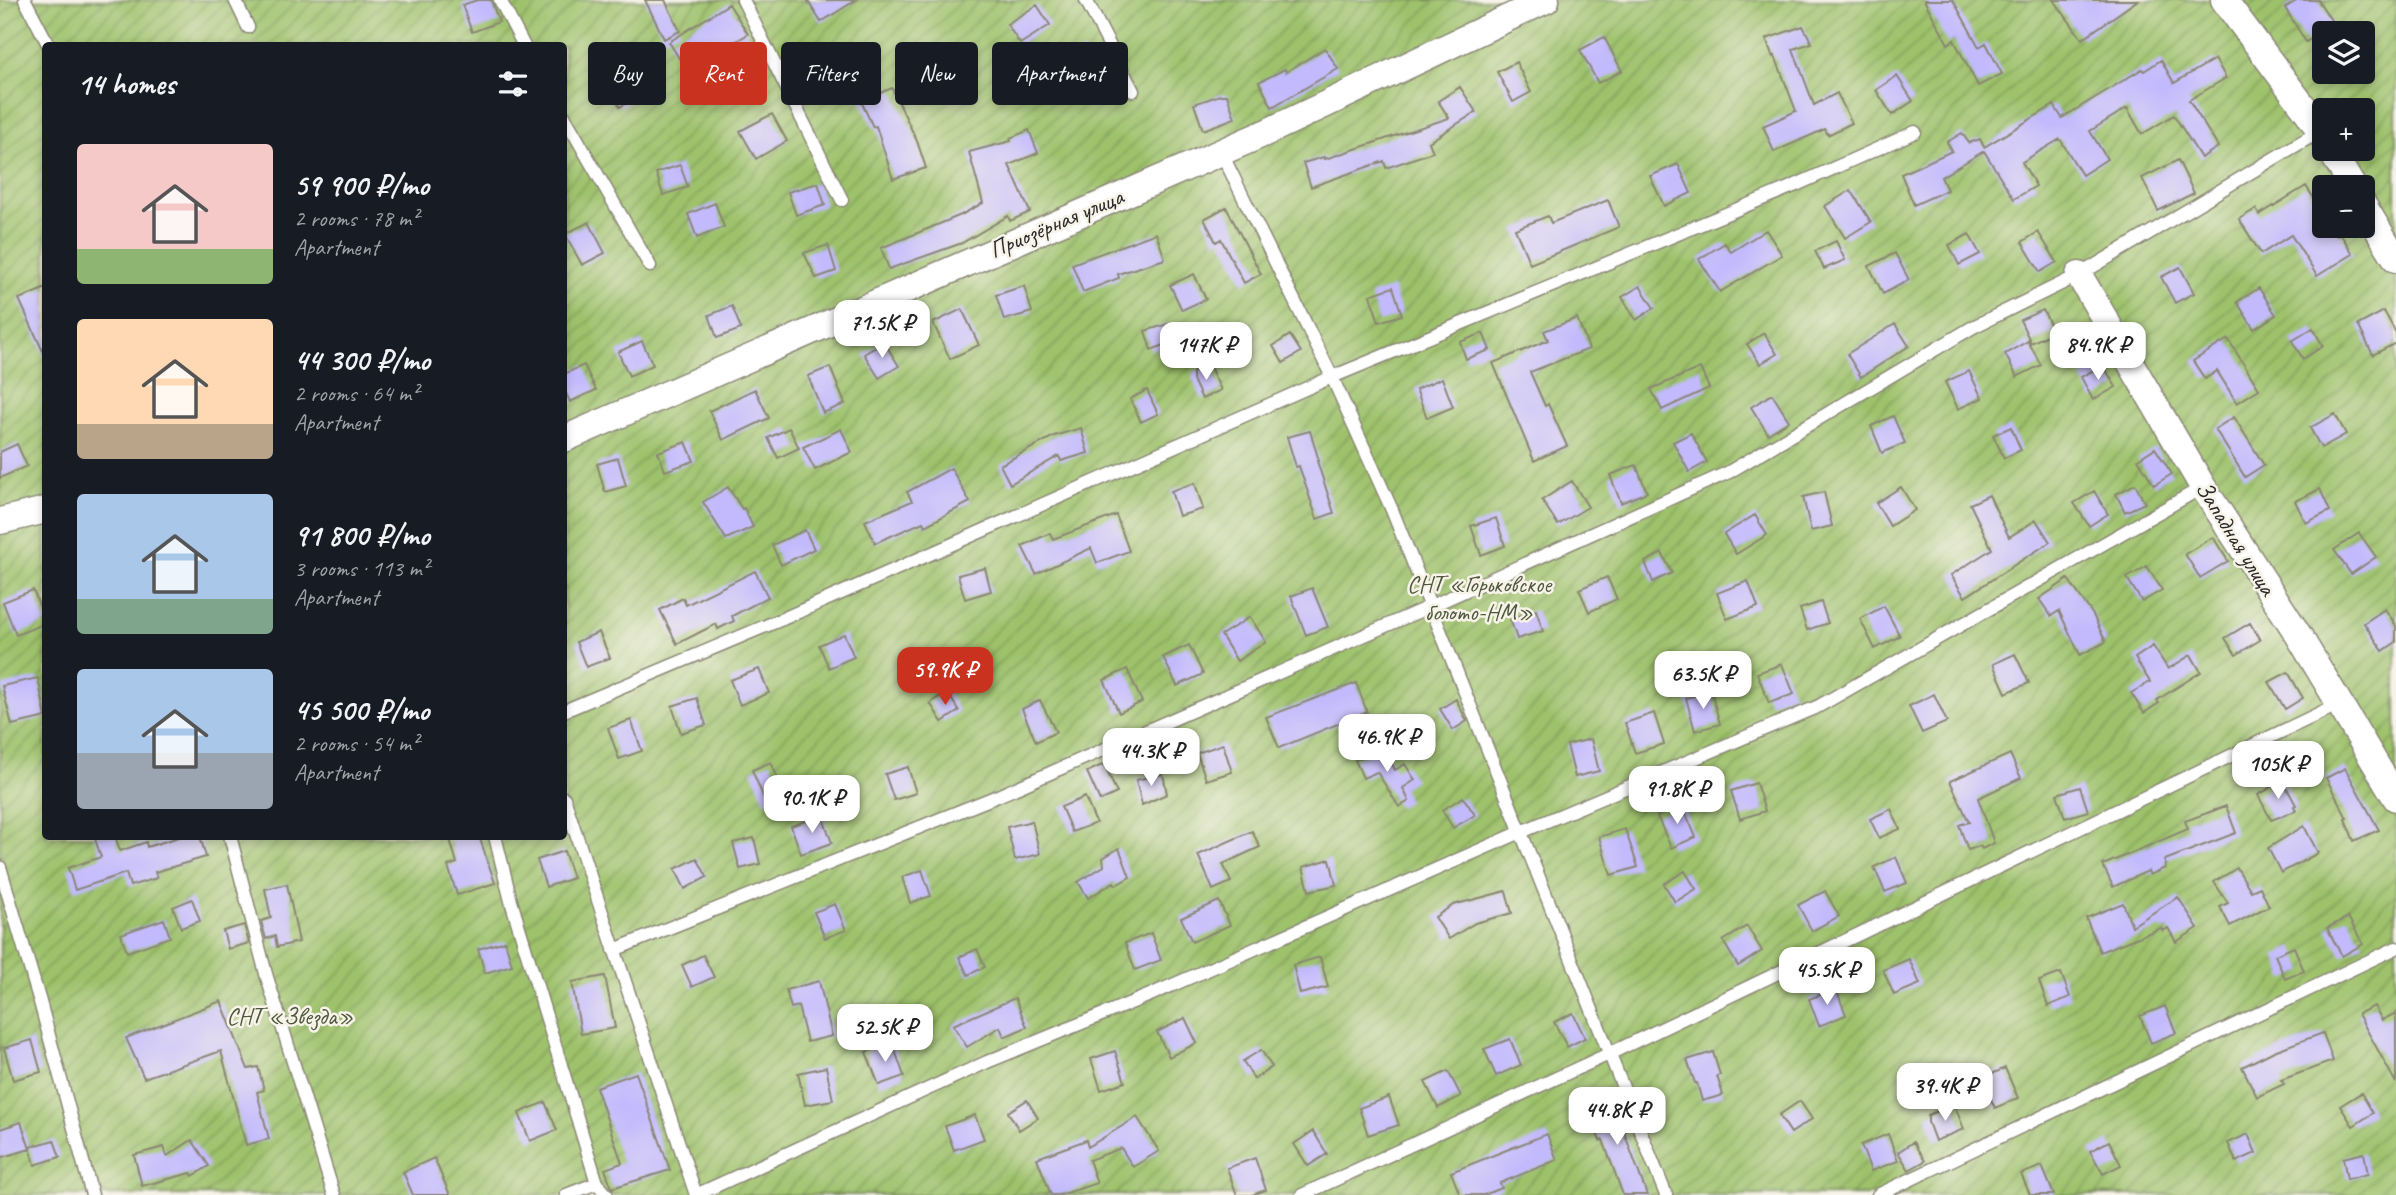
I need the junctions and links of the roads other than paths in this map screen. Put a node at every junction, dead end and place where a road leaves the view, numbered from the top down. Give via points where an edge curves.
1 (25, 0) edge
2 (235, 0) edge
3 (500, 0) edge
4 (743, 0) edge
5 (1086, 0) edge
6 (1546, 0) edge
7 (2224, 0) edge
8 (248, 27) dead end
9 (47, 42) edge
10 (522, 42) edge
11 (1133, 92) dead end
12 (2312, 119) edge
13 (567, 121) edge
14 (1915, 132) dead end
15 (2312, 146) edge
16 (1221, 152) junction
17 (842, 200) dead end
18 (2375, 224) edge
19 (2396, 259) edge
20 (650, 266) dead end
21 (2079, 275) junction
22 (1332, 376) junction
23 (567, 438) edge
24 (2203, 487) junction
25 (42, 511) edge
26 (0, 522) edge
27 (1431, 606) junction
28 (2339, 704) junction
29 (567, 710) edge
30 (2396, 798) edge
31 (567, 807) edge
32 (1521, 832) junction
33 (231, 840) edge
34 (496, 840) edge
35 (0, 867) edge
36 (2396, 948) edge
37 (614, 950) junction
38 (1611, 1053) junction
39 (597, 1183) junction
40 (92, 1195) edge
41 (334, 1195) edge
42 (566, 1195) edge
43 (607, 1195) edge
44 (696, 1195) edge
45 (1302, 1195) edge
46 (1666, 1195) edge
47 (1878, 1195) edge

1 - 9 lane
2 - 8 lane
3 - 10 lane
4 - 17 lane
5 - 11 lane
6 - 16 street, Приозёрная улица
7 - 12 street
13 - 20 lane
14 - 22 lane
15 - 21 lane
16 - 22 lane
16 - 23 street, Приозёрная улица
18 - 19 street
21 - 24 street, Западная улица
21 - 27 lane via 1973,327 1729,472
22 - 27 lane
22 - 29 lane via 800,612
24 - 28 street, Западная улица
24 - 32 lane via 1819,706
25 - 26 street
27 - 32 lane
27 - 37 lane via 1000,795
28 - 30 street, Западная улица
28 - 38 lane
31 - 37 lane
32 - 38 lane
32 - 44 lane via 987,1062
33 - 41 lane via 266,974
34 - 39 lane
35 - 40 lane
36 - 47 lane
37 - 44 lane
38 - 45 lane
38 - 46 lane
39 - 42 lane
39 - 43 lane

